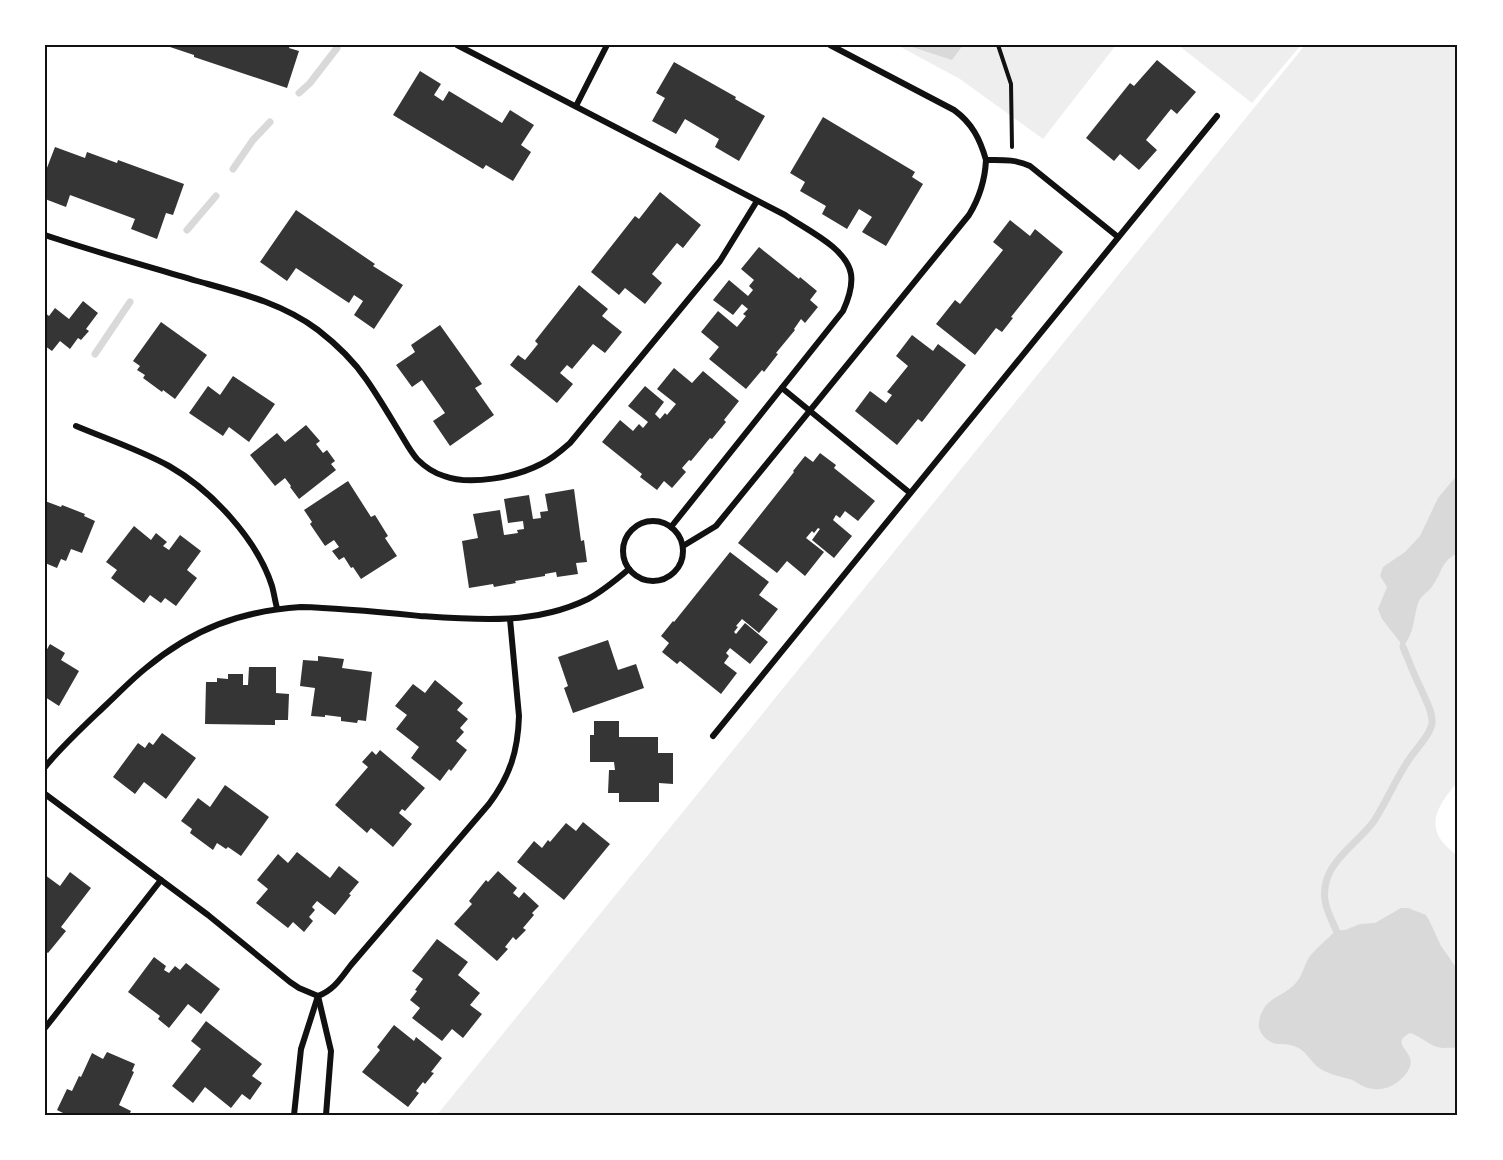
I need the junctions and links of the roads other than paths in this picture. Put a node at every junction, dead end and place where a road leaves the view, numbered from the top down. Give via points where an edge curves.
1 (457, 45) edge
2 (607, 45) edge
3 (830, 45) edge
4 (576, 106) junction
5 (1217, 116) dead end
6 (986, 160) junction
7 (757, 201) junction
8 (45, 235) edge
9 (1118, 237) junction
10 (782, 388) junction
11 (810, 411) junction
12 (76, 426) dead end
13 (910, 493) junction
14 (671, 527) junction
15 (683, 546) junction
16 (628, 569) junction
17 (277, 608) junction
18 (510, 619) junction
19 (713, 736) dead end
20 (45, 767) edge
21 (45, 794) edge
22 (160, 880) junction
23 (318, 996) junction
24 (45, 1028) edge
25 (294, 1115) edge
26 (326, 1115) edge

1 - 4 street
2 - 4 street
3 - 6 street via 962,116 977,135
4 - 7 street
5 - 9 street
6 - 9 street via 1011,160 1038,171
6 - 11 street via 982,189 969,215
7 - 8 street via 720,261 570,443 526,471 474,481 445,477 417,459 354,363 337,345 299,318 261,299
7 - 10 street via 829,244 843,257 851,274 843,311
9 - 13 street
10 - 11 street
10 - 14 street
11 - 13 street
11 - 15 street via 716,526
12 - 17 street via 169,466 207,492 251,544 271,584
13 - 19 street
14 - 15 street
14 - 16 street via 644,522 629,533 623,551
15 - 16 street via 680,566 665,579 645,580
16 - 18 street via 597,594 575,604
17 - 18 street via 321,607 474,620
17 - 20 street via 254,612 190,636 136,677
18 - 23 street via 519,732 506,777 489,804 332,989
21 - 22 street
22 - 23 street via 290,982
22 - 24 street
23 - 25 street via 301,1049
23 - 26 street via 331,1051

